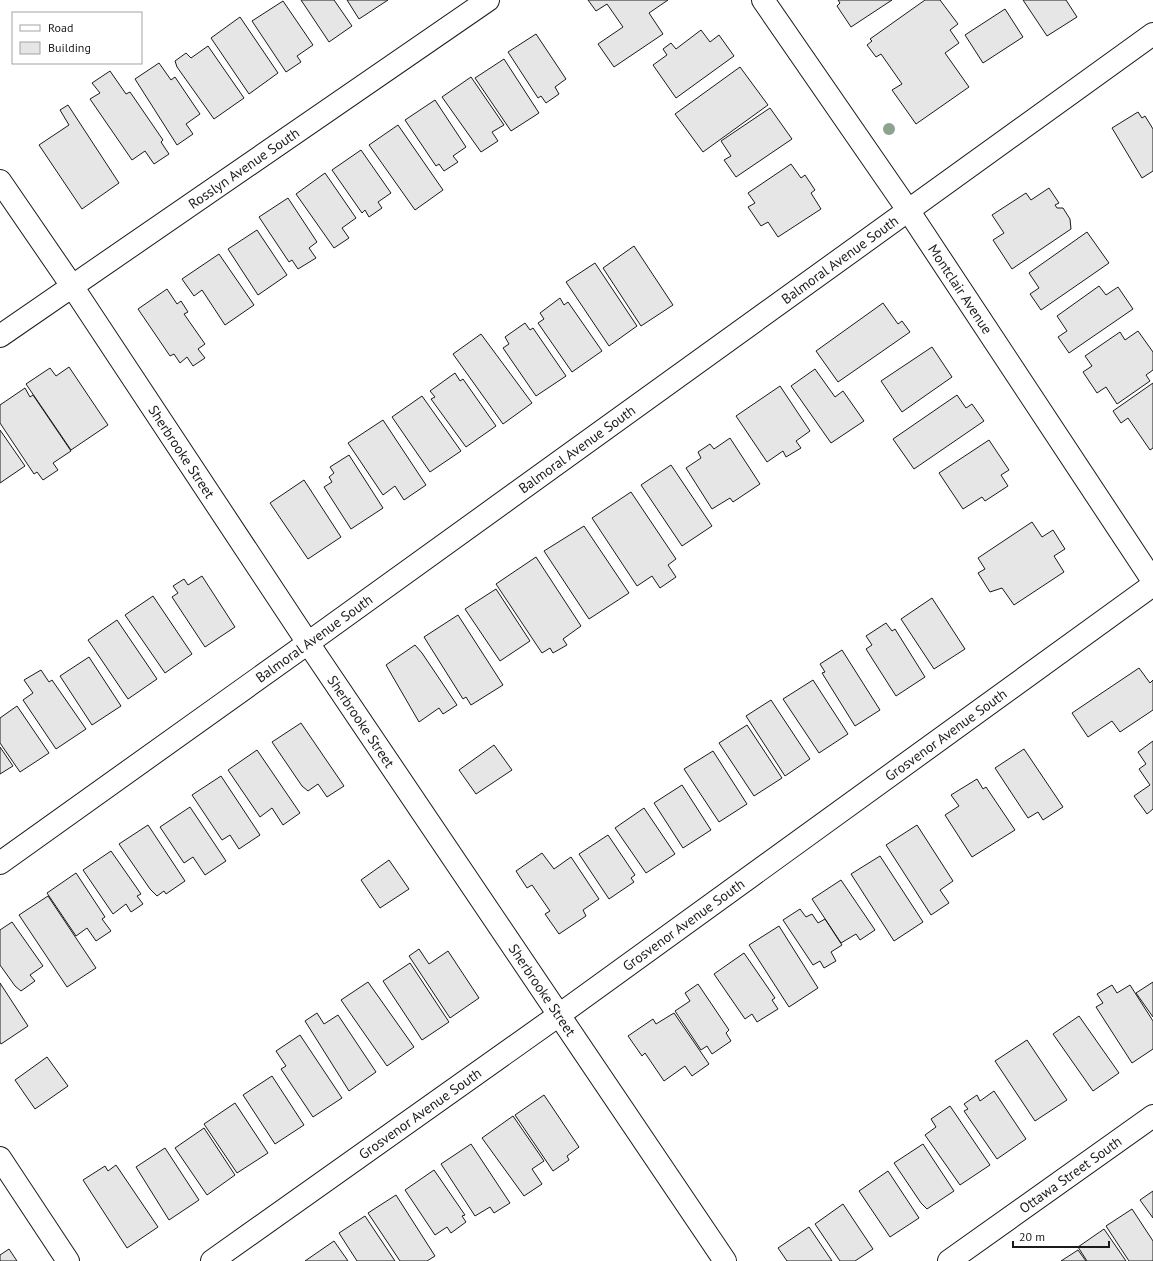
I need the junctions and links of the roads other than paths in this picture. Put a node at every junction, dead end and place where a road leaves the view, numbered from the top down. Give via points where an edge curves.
1 (488, 0) edge
2 (763, 0) edge
3 (1153, 34) edge
4 (0, 180) edge
5 (908, 210) junction
6 (72, 286) junction
7 (0, 336) edge
8 (1153, 581) edge
9 (1153, 585) edge
10 (308, 643) junction
11 (0, 863) edge
12 (559, 1015) junction
13 (1153, 1116) edge
14 (0, 1158) edge
15 (68, 1261) edge
16 (212, 1261) edge
17 (725, 1261) edge
18 (949, 1261) edge

1 - 6 street, Rosslyn Avenue South
2 - 5 street, Montclair Avenue
3 - 5 street, Balmoral Avenue South
4 - 6 street, Sherbrooke Street
5 - 8 street, Montclair Avenue
5 - 10 street, Balmoral Avenue South
6 - 7 street, Rosslyn Avenue South
6 - 10 street, Sherbrooke Street
9 - 12 street, Grosvenor Avenue South
10 - 11 street, Balmoral Avenue South
10 - 12 street, Sherbrooke Street
12 - 16 street, Grosvenor Avenue South
12 - 17 street, Sherbrooke Street
13 - 18 street, Ottawa Street South
14 - 15 street

